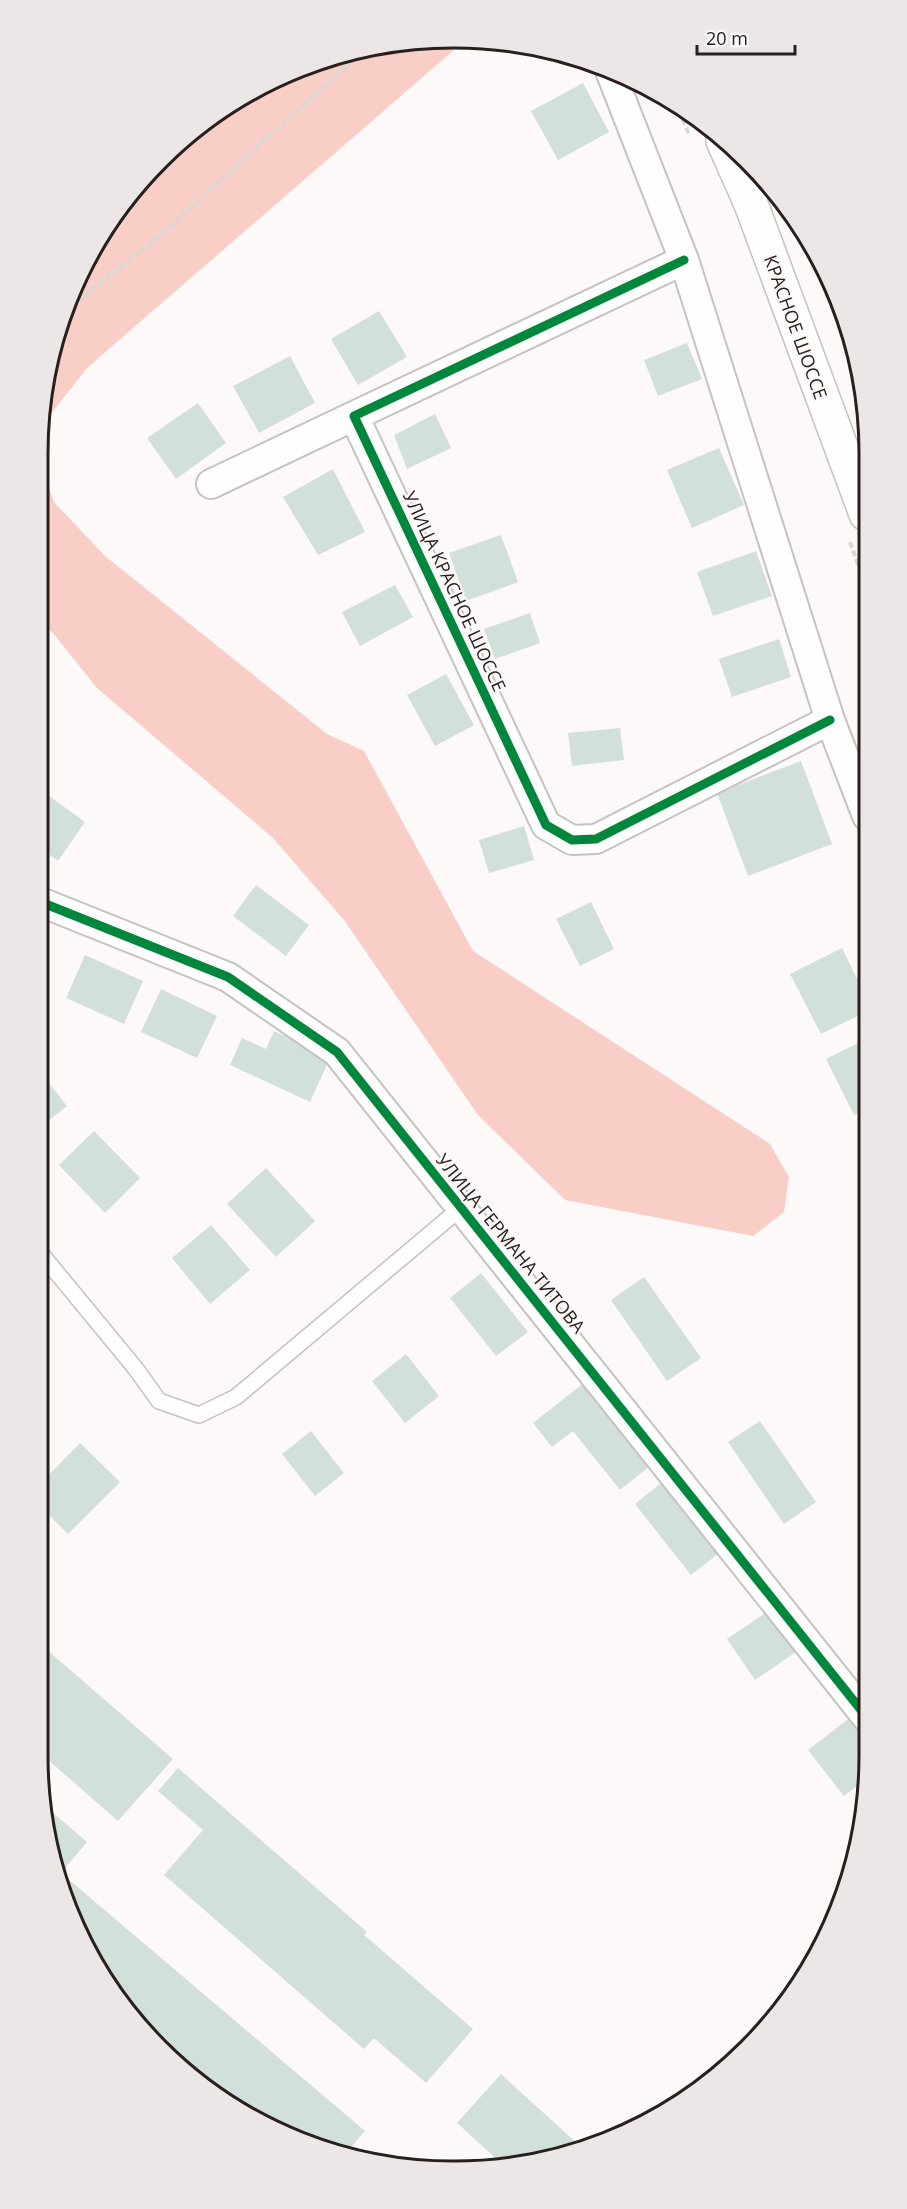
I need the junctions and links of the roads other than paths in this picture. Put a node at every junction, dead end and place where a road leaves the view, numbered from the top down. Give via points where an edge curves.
1 (614, 81) edge
2 (731, 158) edge
3 (684, 260) junction
4 (354, 416) junction
5 (211, 484) dead end
6 (859, 495) edge
7 (830, 720) junction
8 (859, 795) edge
9 (48, 905) edge
10 (462, 1208) junction
11 (48, 1262) edge
12 (859, 1707) edge

1 - 3 street
2 - 6 main road, КРАСНОЕ ШОССЕ
3 - 4 street
3 - 7 street
4 - 5 street
4 - 7 street, УЛИЦА КРАСНОЕ ШОССЕ via 546,825 572,840 596,839
7 - 8 street
9 - 10 street, УЛИЦА ГЕРМАНА ТИТОВА via 228,977 337,1052
10 - 11 lane via 236,1397 199,1415 159,1401
10 - 12 street, УЛИЦА ГЕРМАНА ТИТОВА

